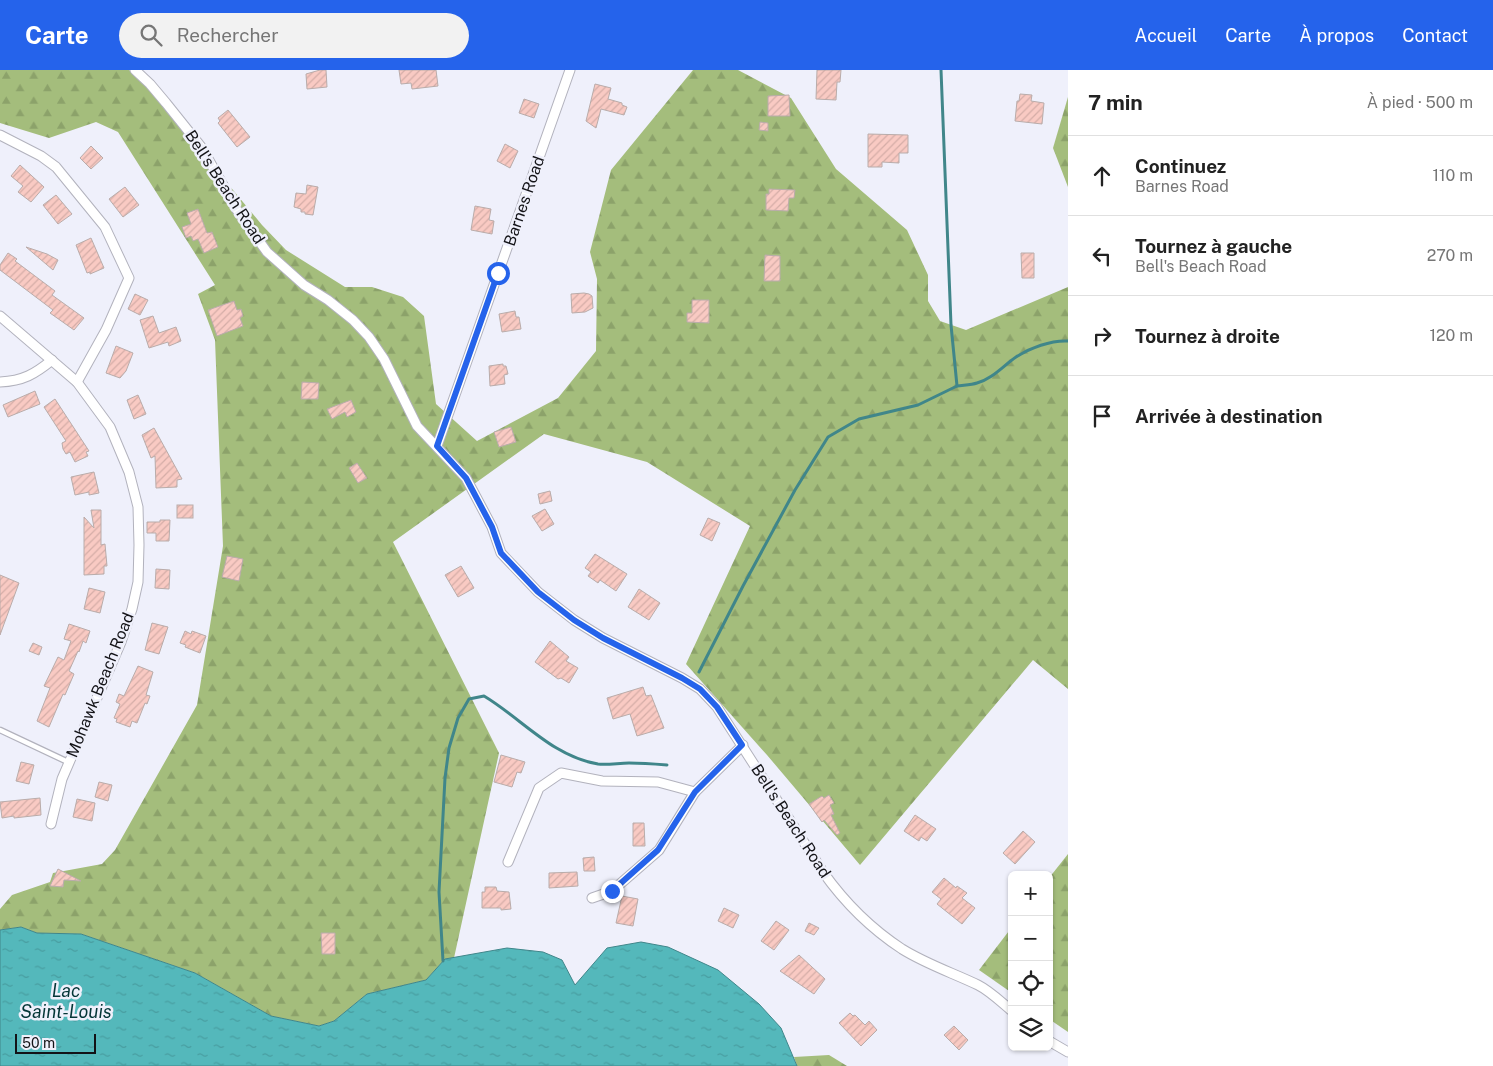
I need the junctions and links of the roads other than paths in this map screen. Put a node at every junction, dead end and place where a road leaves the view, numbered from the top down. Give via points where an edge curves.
1 (135, 70) edge
2 (146, 70) edge
3 (570, 70) edge
4 (145, 80) junction
5 (0, 135) edge
6 (0, 316) edge
7 (52, 360) junction
8 (0, 382) edge
9 (77, 382) junction
10 (437, 446) junction
11 (0, 730) edge
12 (742, 745) junction
13 (68, 762) junction
14 (695, 792) junction
15 (50, 824) dead end
16 (508, 862) dead end
17 (592, 898) dead end
18 (1008, 1008) edge
19 (1053, 1043) edge
20 (1068, 1052) edge

1 - 4 street, Bell's Beach Road
2 - 4 street
3 - 10 street, Barnes Road
4 - 10 street, Bell's Beach Road via 202,148 237,210 267,252 304,285 353,320 369,337 384,359 417,426
5 - 9 street via 41,156 56,168 104,227 129,278 106,330
6 - 7 street, Mohawk Beach Road
7 - 8 street via 35,374
7 - 9 street, Mohawk Beach Road
9 - 13 street, Mohawk Beach Road via 110,427 129,472 138,507 140,545 138,582 121,642
10 - 12 street, Bell's Beach Road via 466,478 492,527 501,553 538,592 574,620 700,689 717,707
11 - 13 lane
12 - 14 street
12 - 18 street, Bell's Beach Road via 823,872 866,923 921,959 979,986
13 - 15 street, Mohawk Beach Road
14 - 16 street via 658,782 602,781 561,774 539,788
14 - 17 street via 658,850 612,891
19 - 20 street

